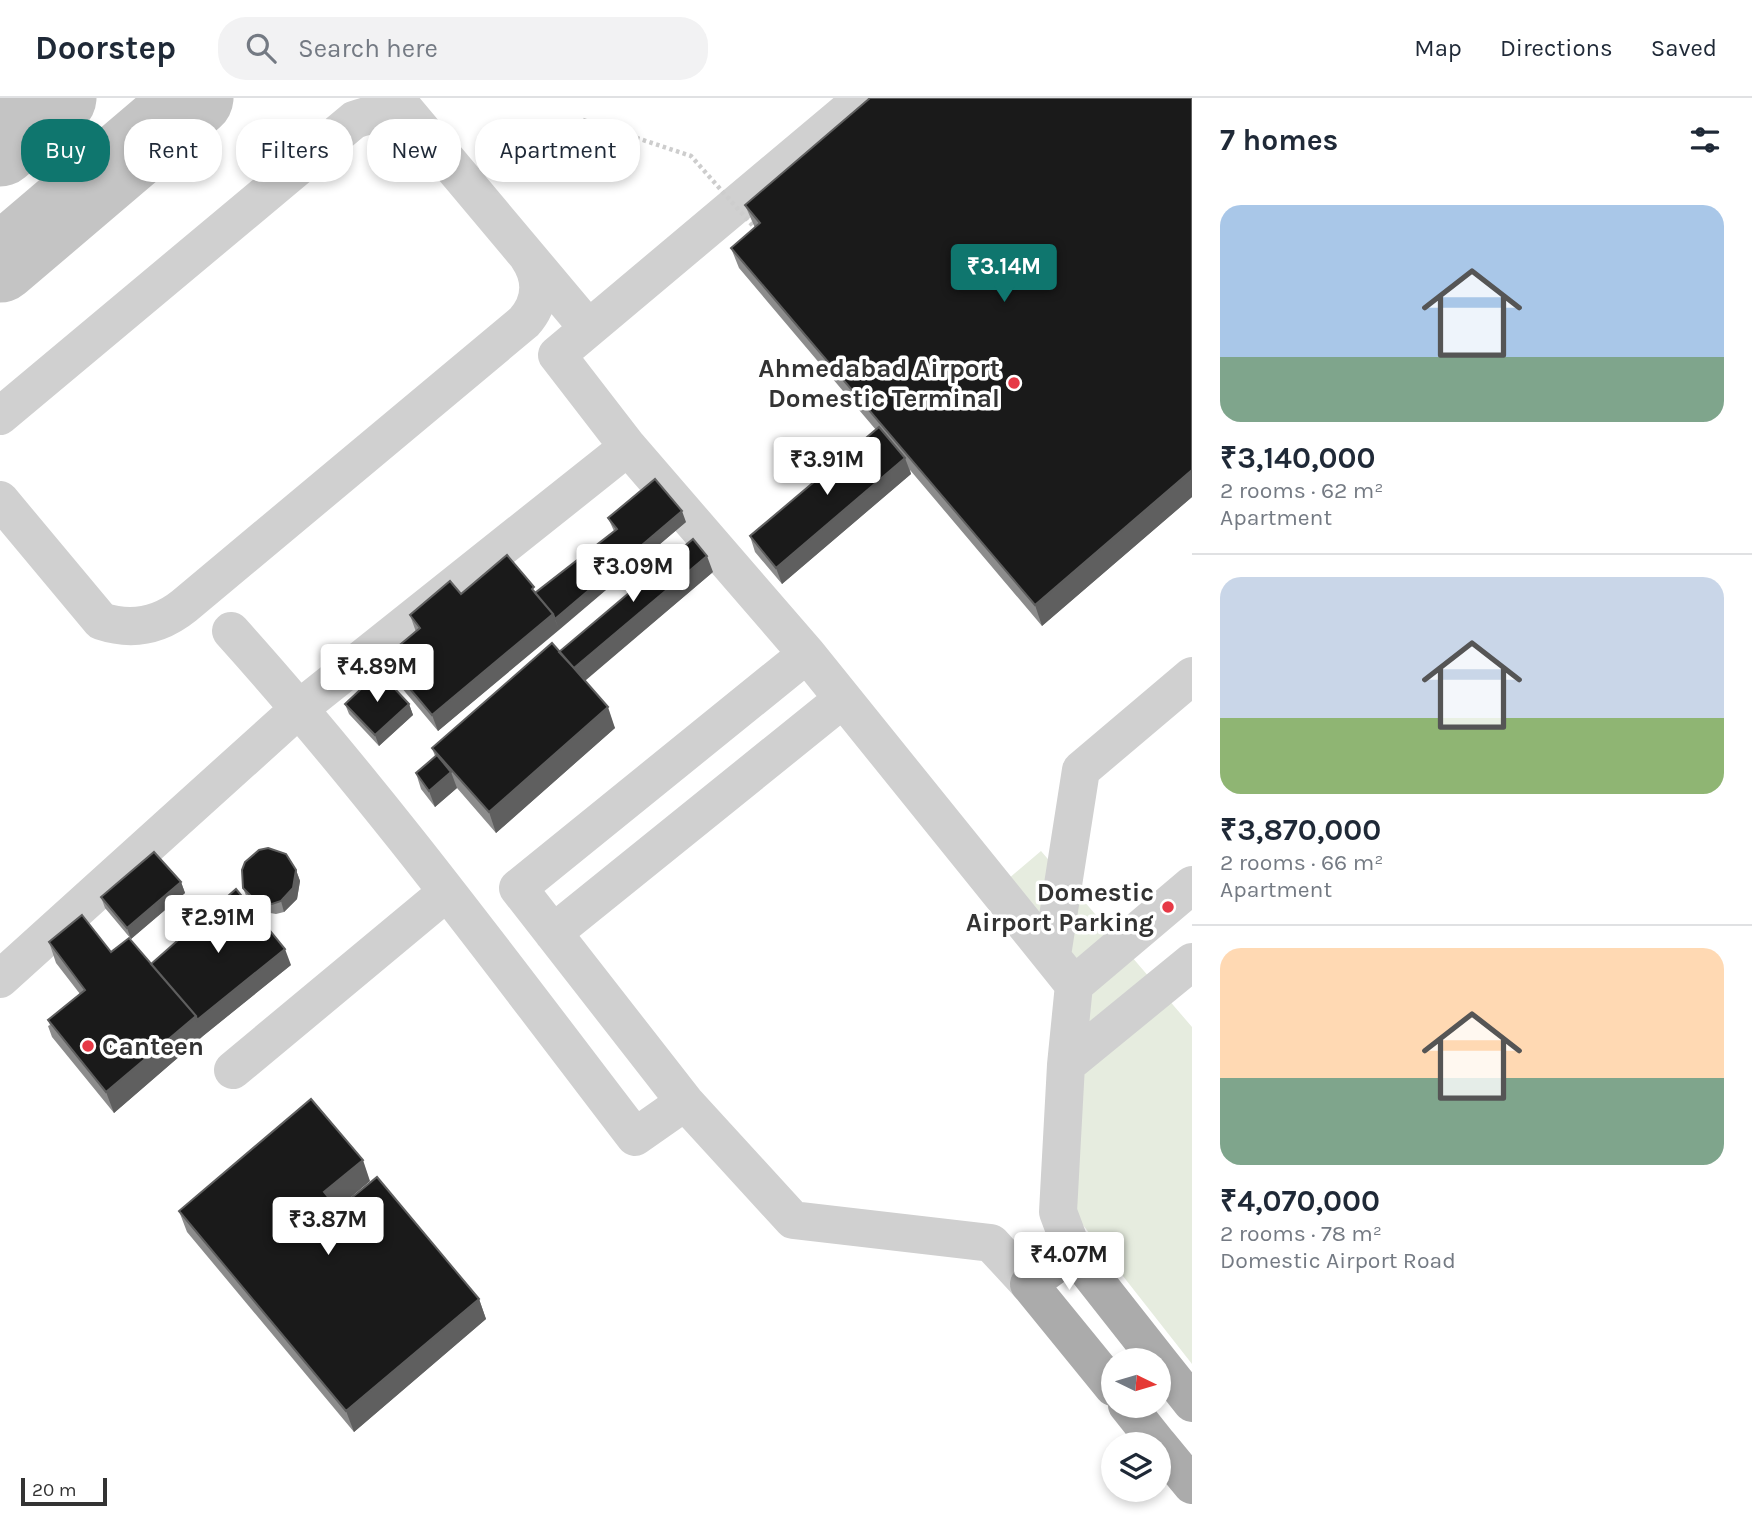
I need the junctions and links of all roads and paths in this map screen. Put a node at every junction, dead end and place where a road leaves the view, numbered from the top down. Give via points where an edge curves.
1 (395, 98) edge
2 (863, 98) edge
3 (419, 118) edge
4 (640, 139) edge
5 (753, 226) edge
6 (528, 257) junction
7 (588, 328) junction
8 (0, 416) edge
9 (628, 447) junction
10 (0, 500) edge
11 (231, 631) dead end
12 (807, 653) junction
13 (1192, 676) edge
14 (843, 699) junction
15 (300, 708) junction
16 (1192, 885) edge
17 (518, 888) junction
18 (447, 892) junction
19 (472, 925) junction
20 (552, 933) junction
21 (1052, 955) junction
22 (1192, 962) edge
23 (0, 979) edge
24 (1074, 985) junction
25 (1066, 1065) junction
26 (233, 1070) dead end
27 (685, 1101) junction
28 (1073, 1252) junction
29 (1029, 1284) junction
30 (1149, 1348) edge
31 (1101, 1372) edge
32 (1171, 1376) edge
33 (1192, 1403) edge
34 (1137, 1418) edge
35 (1148, 1432) edge
36 (1171, 1460) edge
37 (1192, 1485) edge

1 - 3 lane
2 - 7 lane
3 - 6 lane
3 - 8 lane via 414,124 374,114 354,120
4 - 5 path, bridge via 691,156
6 - 7 lane
6 - 10 lane via 536,271 538,295 524,322 163,620 126,627 101,621
7 - 9 lane via 557,355
9 - 12 lane
9 - 15 lane
11 - 15 lane
12 - 14 lane
12 - 17 lane
13 - 21 lane via 1081,770
14 - 20 lane
14 - 21 lane
15 - 18 lane
15 - 23 lane
16 - 24 lane
17 - 19 lane
17 - 20 lane
18 - 19 lane
18 - 26 lane
19 - 27 lane via 635,1137
20 - 27 lane
21 - 24 lane
22 - 25 lane
24 - 25 lane
25 - 28 lane via 1058,1212
27 - 29 lane via 793,1220 991,1243
28 - 29 main road
28 - 30 main road
29 - 31 main road
32 - 33 main road
34 - 35 main road
36 - 37 main road

